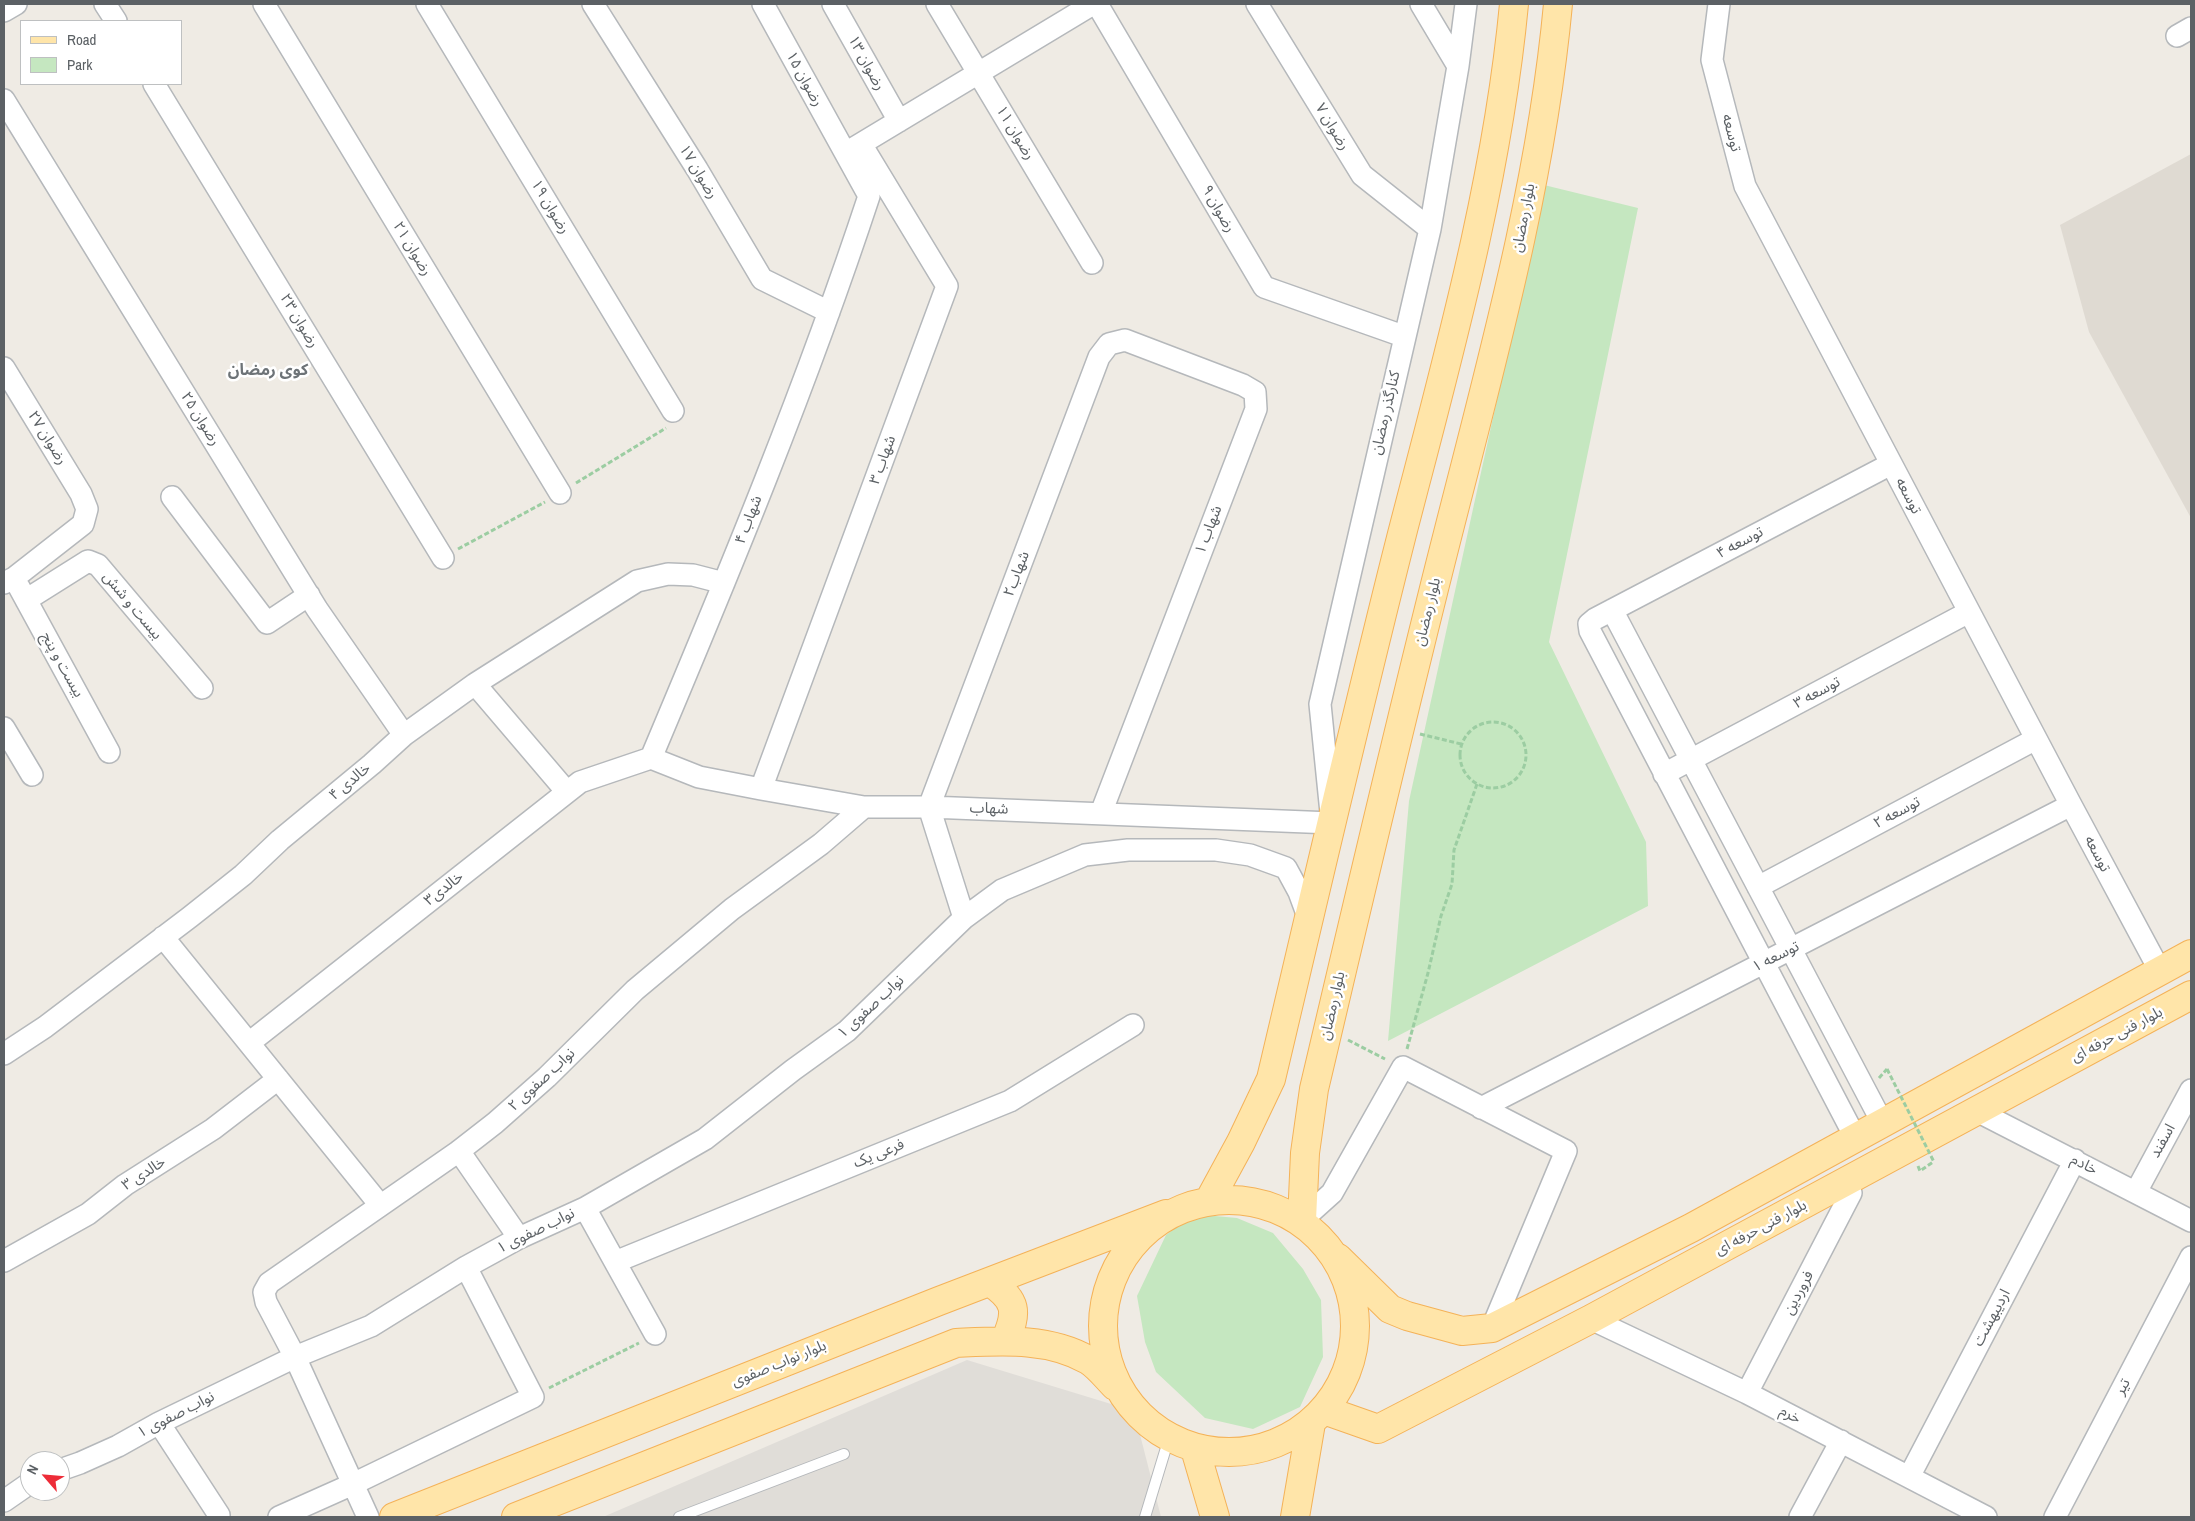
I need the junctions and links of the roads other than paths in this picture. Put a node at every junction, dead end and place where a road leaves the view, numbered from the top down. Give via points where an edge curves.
1 (16, 4) edge
2 (105, 4) edge
3 (264, 4) edge
4 (427, 4) edge
5 (592, 4) edge
6 (763, 4) edge
7 (833, 4) edge
8 (937, 4) edge
9 (1093, 4) edge
10 (1097, 4) edge
11 (1258, 4) edge
12 (1421, 4) edge
13 (1466, 4) edge
14 (1514, 4) edge
15 (1558, 4) edge
16 (1719, 4) edge
17 (4, 11) edge
18 (115, 20) edge
19 (1458, 66) junction
20 (978, 73) junction
21 (155, 85) edge
22 (4, 100) edge
23 (899, 121) junction
24 (853, 149) junction
25 (1430, 228) junction
26 (1092, 263) dead end
27 (829, 312) junction
28 (1403, 336) junction
29 (1109, 344) joint
30 (4, 368) edge
31 (673, 410) road end
32 (1891, 464) junction
33 (560, 494) road end
34 (172, 497) dead end
35 (443, 558) road end
36 (1391, 580) junction
37 (9, 581) edge
38 (724, 583) junction
39 (1433, 590) junction
40 (308, 596) junction
41 (26, 600) junction
42 (1612, 610) junction
43 (1969, 612) junction
44 (475, 684) junction
45 (202, 688) dead end
46 (4, 728) edge
47 (404, 735) junction
48 (2036, 739) junction
49 (109, 752) dead end
50 (651, 758) junction
51 (1691, 760) junction
52 (1664, 774) junction
53 (32, 775) dead end
54 (761, 789) junction
55 (567, 792) junction
56 (2071, 805) junction
57 (864, 807) junction
58 (929, 807) junction
59 (1101, 814) junction
60 (1332, 823) junction
61 (1758, 888) junction
62 (964, 918) junction
63 (1309, 919) junction
64 (164, 937) junction
65 (1790, 950) junction
66 (2191, 954) edge
67 (1763, 963) junction
68 (2160, 970) junction
69 (2191, 994) edge
70 (1133, 1025) dead end
71 (249, 1043) junction
72 (4, 1054) edge
73 (278, 1079) junction
74 (2191, 1090) edge
75 (1481, 1108) junction
76 (1975, 1110) junction
77 (1882, 1122) junction
78 (1855, 1137) junction
79 (459, 1151) junction
80 (2075, 1160) junction
81 (2136, 1192) junction
82 (1851, 1193) dead end
83 (1210, 1199) junction
84 (380, 1205) junction
85 (585, 1208) junction
86 (1166, 1214) junction
87 (1302, 1220) junction
88 (2191, 1221) edge
89 (519, 1238) junction
90 (2191, 1257) edge
91 (1338, 1258) junction
92 (4, 1261) edge
93 (615, 1262) junction
94 (466, 1267) junction
95 (990, 1282) junction
96 (1591, 1319) junction
97 (1492, 1328) junction
98 (656, 1334) road end
99 (1005, 1341) junction
100 (295, 1357) junction
101 (1118, 1388) junction
102 (1747, 1393) junction
103 (1318, 1416) junction
104 (159, 1423) junction
105 (1169, 1438) junction
106 (1841, 1442) junction
107 (1195, 1449) junction
108 (844, 1454) dead end
109 (70, 1466) edge
110 (1909, 1477) junction
111 (353, 1484) junction
112 (20, 1490) edge
113 (4, 1501) edge
114 (1963, 1512) edge
115 (219, 1515) dead end
116 (279, 1517) edge
117 (368, 1517) edge
118 (394, 1517) edge
119 (516, 1517) edge
120 (679, 1517) edge
121 (1144, 1517) edge
122 (1215, 1517) edge
123 (1295, 1517) edge
124 (1800, 1517) edge
125 (1986, 1517) edge
126 (2056, 1517) edge

1 - 17 street
2 - 18 street
3 - 33 street, رضوان ۲۱
4 - 31 street, رضوان ۱۹
5 - 27 street, رضوان ۱۷ via 762,278
6 - 24 street, رضوان ۱۵
7 - 23 street, رضوان ۱۳
8 - 20 street, رضوان ۱۱
9 - 20 street
10 - 28 street, رضوان ۹ via 1264,287
11 - 25 street, رضوان ۷ via 1362,175
12 - 19 street
13 - 19 street, کنارگذر رمضان
14 - 36 main road via 1509,59 1478,230
15 - 39 main road, بلوار رمضان via 1552,65 1521,239
16 - 32 street, توسعه via 1712,60 1745,186
19 - 25 street, کنارگذر رمضان
20 - 23 street
20 - 26 street, رضوان ۱۱
21 - 35 street, رضوان ۲۳
22 - 40 street, رضوان ۲۵
23 - 24 street
24 - 27 street, شهاب ۴ via 869,196
24 - 54 street, شهاب ۳ via 948,286
25 - 28 street, کنارگذر رمضان
27 - 38 street, شهاب ۴
28 - 60 street, کنارگذر رمضان via 1320,704
29 - 58 street, شهاب۲ via 1099,357
29 - 59 street, شهاب ۱ via 1125,340 1243,385 1255,392 1256,409
30 - 37 street, رضوان ۲۷ via 87,509 84,524
32 - 42 street, توسعه ۴
32 - 43 street, توسعه
34 - 40 street via 267,623
36 - 39 main road
36 - 60 main road
37 - 41 street, بیست و پنج
38 - 44 street, خالدی ۴ via 693,575 668,574 637,581
38 - 50 street, شهاب ۴
39 - 87 main road, بلوار رمضان via 1314,1089 1305,1153
40 - 47 street, رضوان ۲۵
41 - 45 street, بیست و شش via 88,561 98,566
41 - 49 street, بیست و پنج
42 - 51 street
42 - 52 street, توسعه ۴ via 1589,624 1590,631
43 - 48 street, توسعه
43 - 51 street, توسعه ۳
44 - 47 street, خالدی ۴
44 - 55 street
46 - 53 street
47 - 64 street, خالدی ۴ via 243,875
48 - 56 street, توسعه
48 - 61 street, توسعه ۲
50 - 54 street, شهاب via 700,777
50 - 55 street, خالدی۳ via 580,782
51 - 52 street, توسعه ۳
51 - 61 street
52 - 67 street
54 - 57 street, شهاب
55 - 71 street, خالدی۳
56 - 65 street, توسعه ۱
56 - 68 street, توسعه
57 - 58 street, شهاب
57 - 79 street, نواب صفوی ۲ via 821,844 732,908 635,990 547,1077
58 - 59 street, شهاب
58 - 62 street
59 - 60 street, شهاب
60 - 63 main road
61 - 65 street
62 - 63 street, نواب صفوی ۱ via 1002,890 1085,856 1128,850 1179,849 1250,855 1286,868
62 - 85 street, نواب صفوی ۱ via 847,1031 705,1139
63 - 83 main road via 1271,1078
64 - 71 street
64 - 72 street, خالدی ۴
65 - 67 street, توسعه ۱
65 - 77 street
66 - 68 main road
67 - 75 street, توسعه ۱
67 - 78 street
68 - 77 main road
69 - 76 main road, بلوار فنی حرفه ای
70 - 93 street, فرعی یک via 1010,1101
71 - 73 street
73 - 84 street
73 - 92 street, خالدی ۳ via 88,1214
74 - 81 street, اسفند
75 - 87 street via 1403,1067 1332,1193
75 - 97 street via 1566,1151
76 - 80 street, خادم
76 - 96 main road, بلوار فنی حرفه ای
77 - 78 main road
78 - 97 main road via 1691,1228
79 - 84 street, نواب صفوی ۲
79 - 89 street
80 - 81 street, خادم
80 - 110 street, اردیبهشت
81 - 88 street, خادم
82 - 102 street, فروردین
83 - 86 main road, بلوار نواب صفوی
83 - 87 main road via 1258,1201
84 - 100 street, نواب صفوی ۲ via 269,1283 264,1292 266,1302
85 - 89 street, نواب صفوی ۱
85 - 93 street
86 - 95 main road, بلوار نواب صفوی
86 - 101 main road via 1128,1247 1106,1292 1102,1341
87 - 91 main road
89 - 94 street, نواب صفوی ۱
90 - 126 street, تیر
91 - 97 main road via 1390,1309 1462,1331
91 - 103 main road via 1353,1296 1356,1336 1346,1376
93 - 98 street
94 - 100 street, نواب صفوی ۱ via 371,1326
94 - 111 street via 533,1396
95 - 99 main road via 1006,1293 1015,1312
95 - 118 main road, بلوار نواب صفوی
96 - 102 street, خرم
96 - 103 main road, بلوار فنی حرفه ای via 1378,1429
99 - 101 main road via 1056,1346 1089,1360
99 - 119 main road via 956,1343
100 - 104 street, نواب صفوی ۱
100 - 111 street, نواب صفوی ۲
101 - 105 main road via 1134,1411
102 - 106 street, خرم
103 - 107 main road via 1276,1444 1236,1453
103 - 123 main road
104 - 109 street, نواب صفوی ۱ via 118,1446
104 - 115 street
105 - 107 main road
105 - 121 lane
106 - 110 street, خرم
106 - 124 street
107 - 122 main road
108 - 120 lane
110 - 114 street, خرم
111 - 116 street
111 - 117 street, نواب صفوی ۲
112 - 113 street
114 - 125 street, خرم

